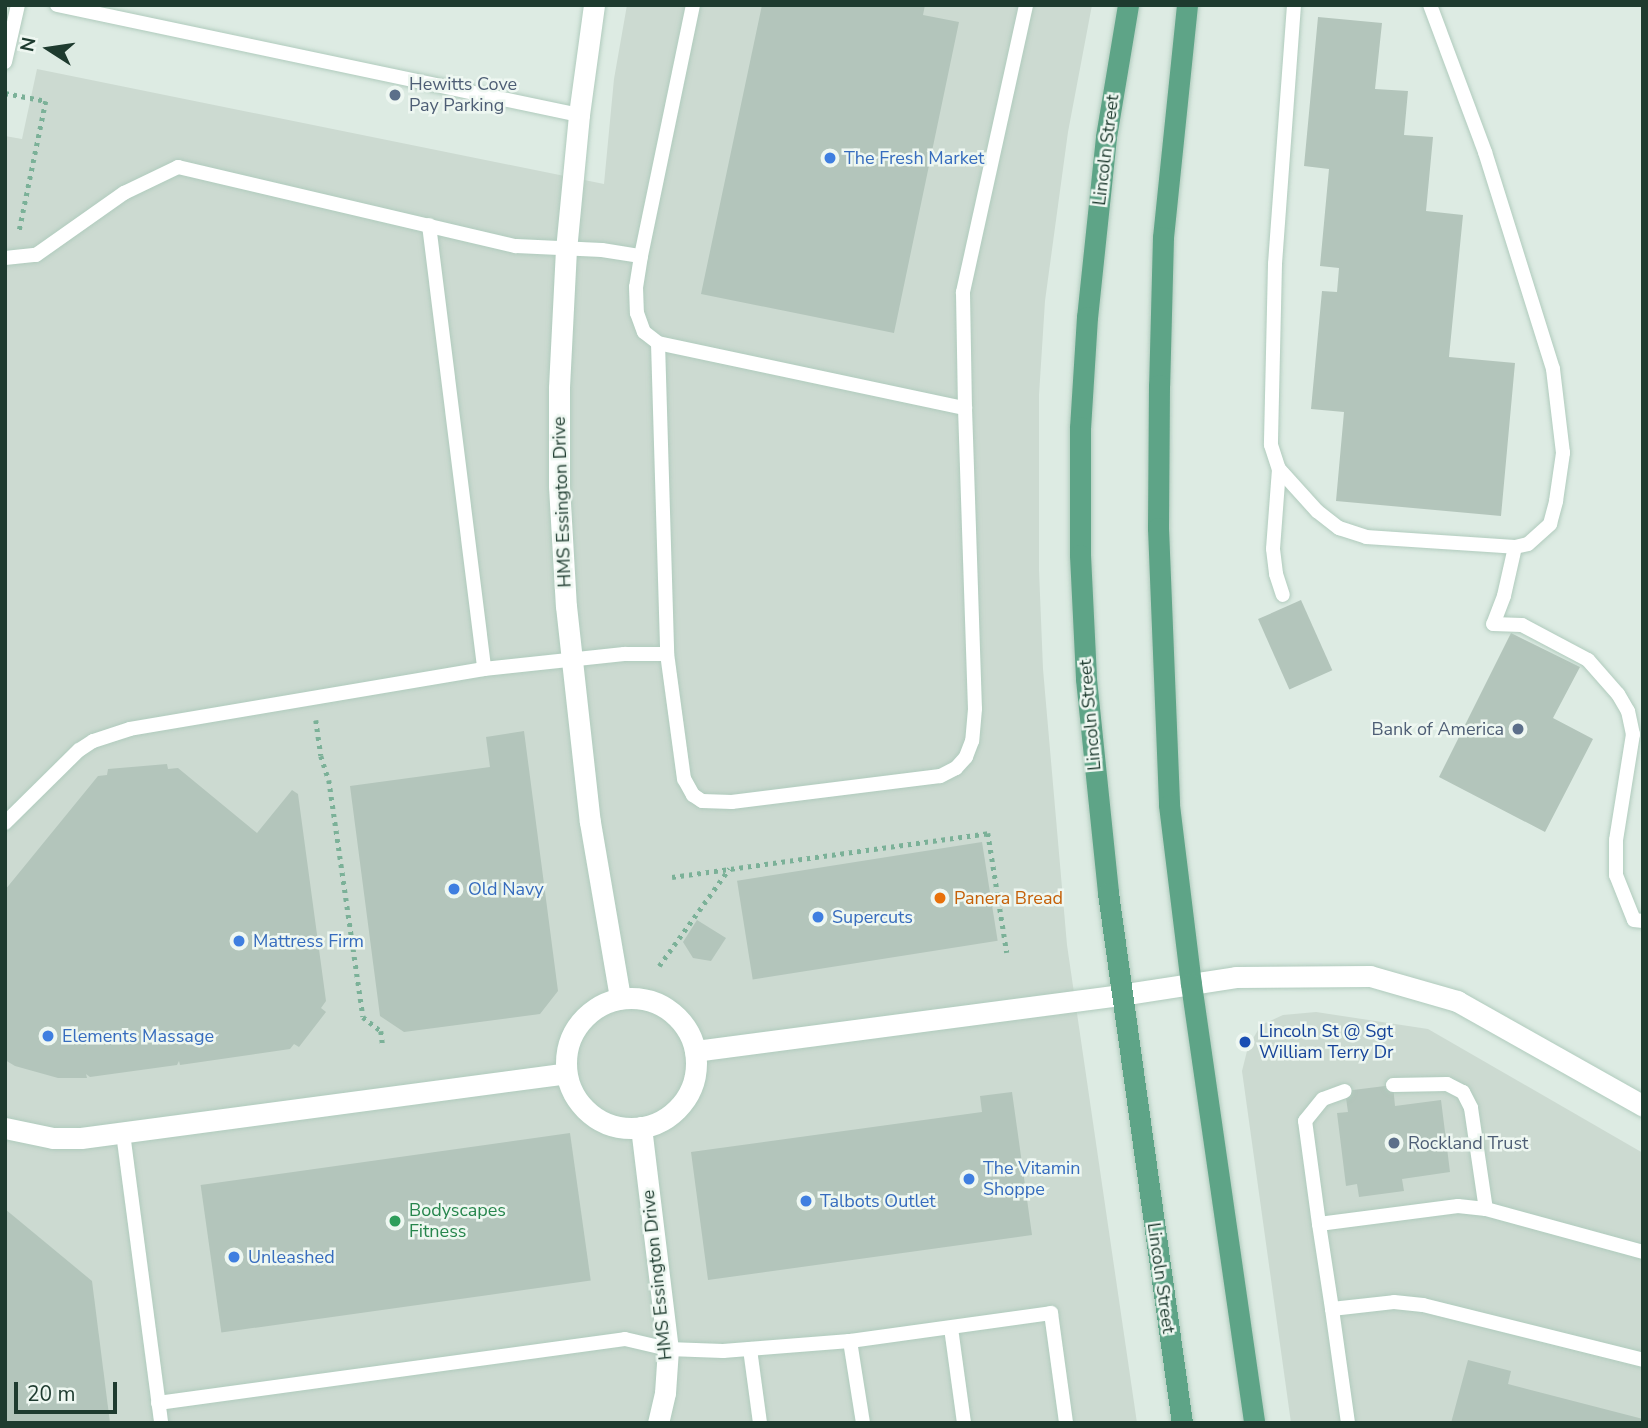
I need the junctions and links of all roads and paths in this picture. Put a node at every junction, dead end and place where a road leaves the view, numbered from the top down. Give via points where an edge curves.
1 (18, 5) edge
2 (57, 5) edge
3 (594, 5) edge
4 (693, 5) edge
5 (1026, 5) edge
6 (1128, 5) edge
7 (1187, 5) edge
8 (1294, 5) edge
9 (1430, 5) edge
10 (5, 62) edge
11 (5, 93) edge
12 (579, 114) junction
13 (429, 225) junction
14 (566, 249) junction
15 (642, 256) junction
16 (13, 258) edge
17 (658, 343) junction
18 (965, 408) junction
19 (1279, 469) junction
20 (1515, 547) junction
21 (1283, 595) dead end
22 (667, 654) junction
23 (572, 659) junction
24 (484, 670) junction
25 (313, 699) junction
26 (5, 823) edge
27 (729, 869) junction
28 (672, 877) dead end
29 (1638, 920) edge
30 (1007, 953) dead end
31 (659, 966) dead end
32 (1191, 984) junction
33 (1120, 995) junction
34 (620, 998) junction
35 (383, 1047) dead end
36 (695, 1051) junction
37 (566, 1073) junction
38 (1393, 1085) dead end
39 (1345, 1091) dead end
40 (1643, 1106) edge
41 (641, 1127) junction
42 (5, 1128) edge
43 (123, 1133) junction
44 (1486, 1209) junction
45 (1320, 1224) junction
46 (1643, 1252) edge
47 (1332, 1309) junction
48 (951, 1328) junction
49 (850, 1341) junction
50 (668, 1349) junction
51 (750, 1349) junction
52 (1643, 1360) edge
53 (158, 1403) junction
54 (161, 1423) edge
55 (658, 1423) edge
56 (760, 1423) edge
57 (863, 1423) edge
58 (964, 1423) edge
59 (1066, 1423) edge
60 (1182, 1423) edge
61 (1254, 1423) edge
62 (1348, 1423) edge

1 - 10 lane
2 - 12 lane
3 - 12 street, HMS Essington Drive
4 - 15 lane
5 - 18 lane via 963,292
6 - 33 main road, Lincoln Street via 1104,151 1080,440 1086,679
7 - 32 main road via 1163,237 1158,528 1169,805
8 - 19 lane via 1275,264 1270,445
9 - 20 lane via 1485,152 1553,369 1563,453 1556,501 1550,524 1528,544
11 - 16 path via 46,101
12 - 14 street, HMS Essington Drive
13 - 14 lane via 516,246
13 - 16 lane via 178,167 124,192 36,255
13 - 24 lane
14 - 15 lane
14 - 23 street, HMS Essington Drive via 559,474
15 - 17 lane via 637,313 644,332
17 - 18 lane
17 - 22 lane
18 - 22 lane via 975,709 972,741 956,768 940,776 791,795 732,802 702,800 693,795 684,779
19 - 20 lane via 1317,511 1339,528 1366,537
19 - 21 lane via 1273,549
20 - 29 lane via 1493,624 1522,625 1588,660 1628,711 1633,734 1616,840 1616,874
22 - 23 lane
23 - 24 lane
23 - 34 street, HMS Essington Drive via 590,822
24 - 25 lane
25 - 26 lane via 130,729 93,741
25 - 35 path via 363,1017 381,1031
27 - 28 path
27 - 30 path via 988,833
27 - 31 path
32 - 33 street
32 - 40 street via 1236,977 1370,976 1409,986 1489,1017
32 - 61 main road
33 - 36 street
33 - 60 main road, Lincoln Street
34 - 36 street via 654,1001 673,1013 688,1030
34 - 37 street via 589,1012 575,1029 566,1050
36 - 41 street via 690,1092 661,1121
37 - 41 street via 584,1109 620,1128
37 - 43 street
38 - 44 lane via 1447,1084 1463,1092 1471,1108
39 - 45 lane via 1323,1099 1306,1121
41 - 50 street, HMS Essington Drive
42 - 43 street via 53,1138
43 - 53 lane
44 - 45 lane via 1458,1206
44 - 46 lane
45 - 47 lane
47 - 52 lane via 1394,1302 1423,1305
47 - 62 lane
48 - 49 lane
48 - 58 lane
48 - 59 lane via 1051,1313
49 - 51 lane
49 - 57 lane
50 - 51 lane
50 - 53 lane via 625,1339
50 - 55 street, HMS Essington Drive
51 - 56 lane
53 - 54 lane

